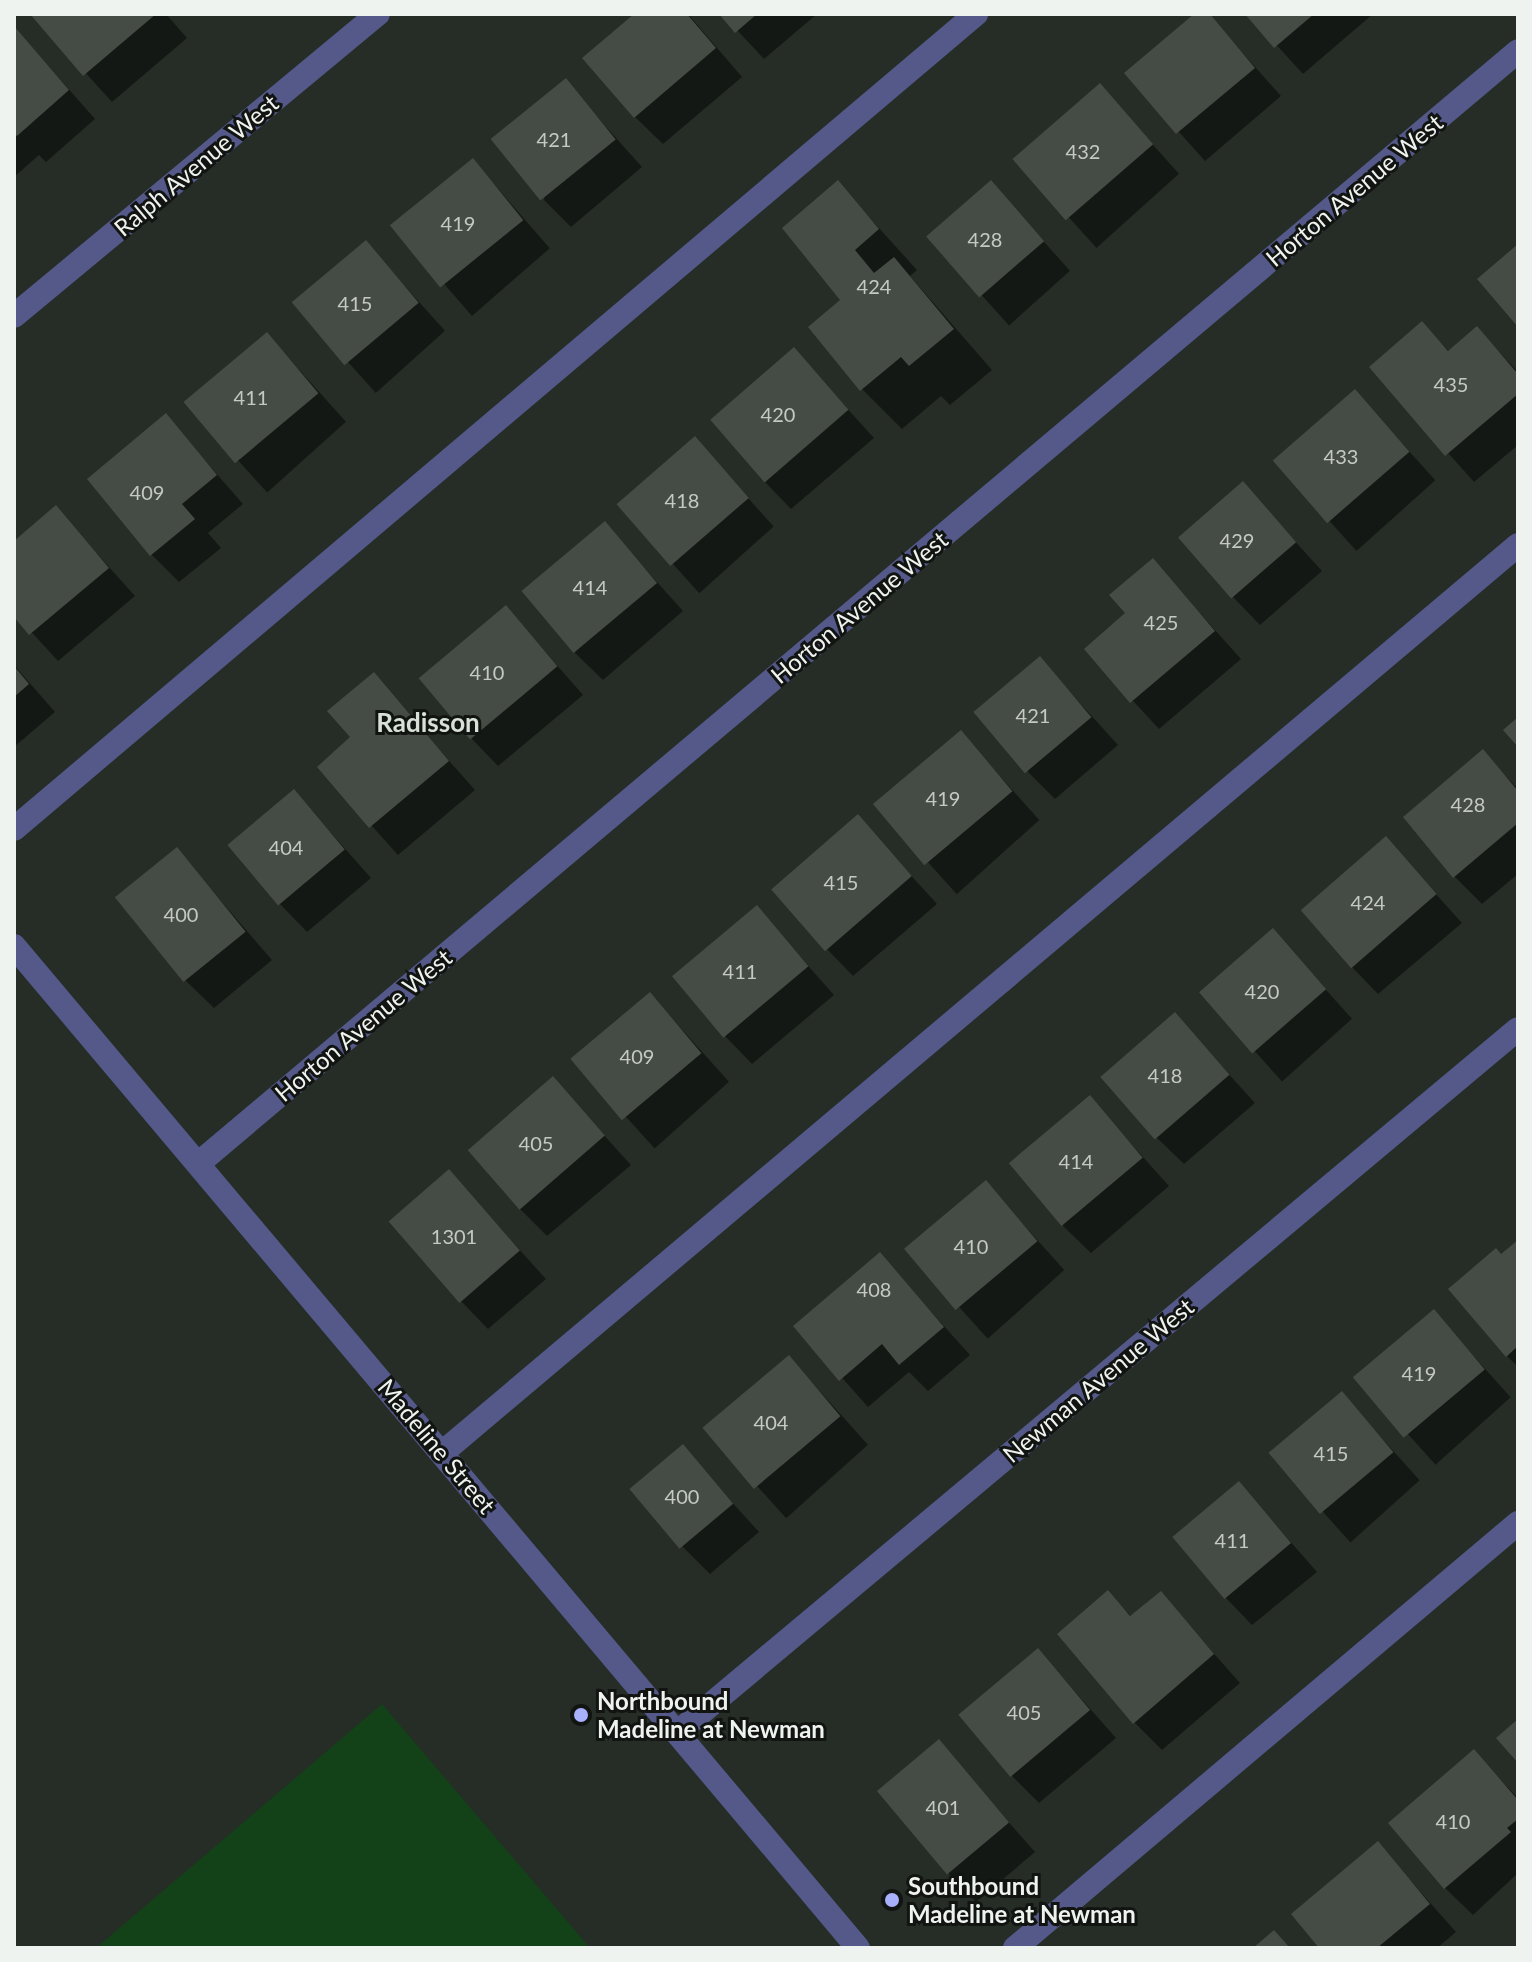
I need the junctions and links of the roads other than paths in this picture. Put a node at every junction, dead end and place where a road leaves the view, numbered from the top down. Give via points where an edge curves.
1 (378, 14) edge
2 (976, 14) edge
3 (1518, 51) edge
4 (14, 316) edge
5 (1518, 545) edge
6 (14, 829) edge
7 (14, 946) edge
8 (1518, 1029) edge
9 (199, 1163) junction
10 (442, 1453) junction
11 (1518, 1523) edge
12 (678, 1732) junction
13 (858, 1948) edge
14 (1015, 1948) edge

1 - 4 street, Ralph Avenue West
2 - 6 street
3 - 9 street, Horton Avenue West
5 - 10 street
7 - 9 street, Madeline Street
8 - 12 street, Newman Avenue West
9 - 10 street, Madeline Street
10 - 12 street, Madeline Street
11 - 14 street
12 - 13 street, Madeline Street

